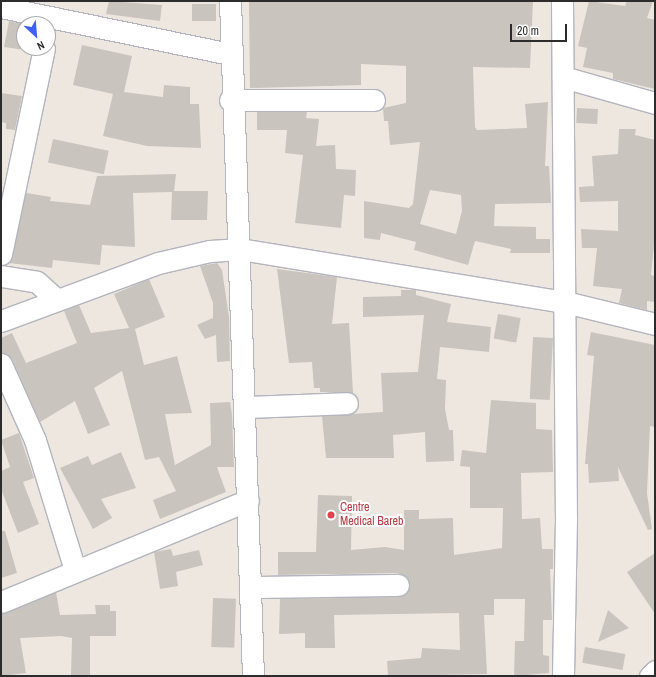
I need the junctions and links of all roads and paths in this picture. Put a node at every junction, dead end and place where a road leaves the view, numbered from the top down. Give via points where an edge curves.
1 (230, 1) edge
2 (562, 1) edge
3 (1, 7) edge
4 (28, 16) edge
5 (56, 24) edge
6 (229, 54) junction
7 (42, 56) edge
8 (563, 77) junction
9 (230, 100) junction
10 (374, 100) dead end
11 (655, 103) edge
12 (240, 249) junction
13 (1, 254) edge
14 (1, 276) edge
15 (57, 300) junction
16 (564, 302) junction
17 (1, 321) edge
18 (655, 324) edge
19 (1, 364) edge
20 (347, 403) dead end
21 (245, 406) junction
22 (248, 500) junction
23 (76, 570) junction
24 (398, 585) dead end
25 (250, 587) junction
26 (1, 602) edge
27 (655, 671) edge
28 (253, 676) edge
29 (563, 676) edge
30 (650, 676) edge

1 - 6 street
2 - 8 street
3 - 4 street
5 - 6 street
6 - 9 street
7 - 13 street
8 - 11 street
8 - 16 street
9 - 10 street
9 - 12 street
12 - 15 street via 210,251 158,263
12 - 16 street
12 - 21 street
14 - 15 street via 38,282
15 - 17 street
16 - 18 street
16 - 29 street
19 - 23 street via 36,440
20 - 21 street
21 - 22 street
22 - 23 street
22 - 25 street
23 - 26 street
24 - 25 street
25 - 28 street
27 - 30 street

